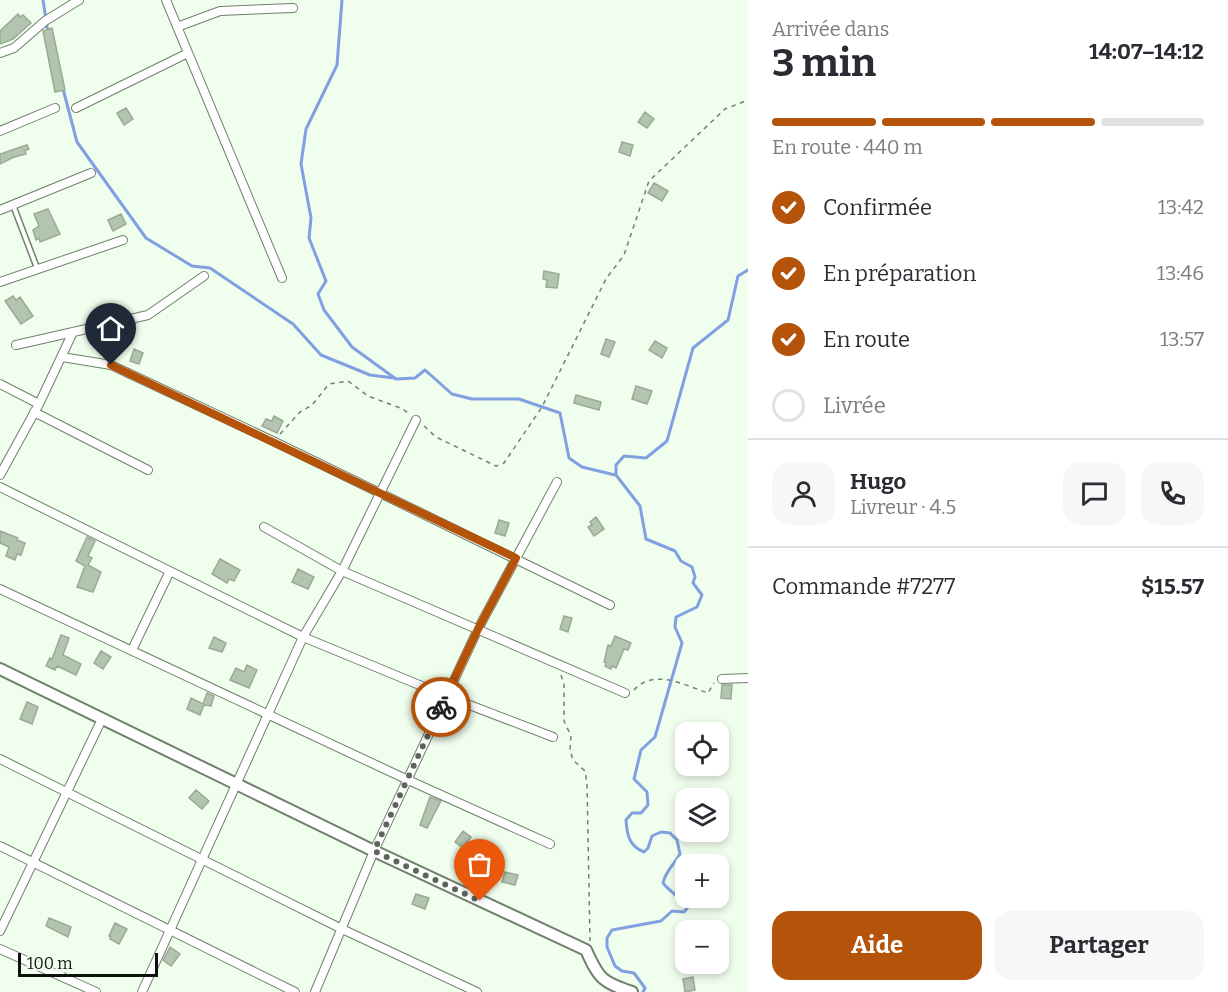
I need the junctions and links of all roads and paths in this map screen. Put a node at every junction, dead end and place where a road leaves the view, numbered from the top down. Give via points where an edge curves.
1 (79, 0) edge
2 (166, 0) edge
3 (293, 8) dead end
4 (177, 27) junction
5 (0, 53) edge
6 (188, 53) junction
7 (748, 100) edge
8 (55, 108) dead end
9 (76, 108) dead end
10 (0, 131) edge
11 (91, 173) dead end
12 (12, 205) junction
13 (0, 210) edge
14 (123, 240) dead end
15 (37, 268) junction
16 (204, 276) dead end
17 (282, 278) dead end
18 (0, 282) edge
19 (73, 332) junction
20 (16, 345) dead end
21 (62, 357) junction
22 (0, 384) edge
23 (37, 408) junction
24 (416, 420) junction
25 (273, 441) junction
26 (148, 470) dead end
27 (0, 475) edge
28 (558, 482) dead end
29 (0, 487) edge
30 (381, 493) junction
31 (264, 527) dead end
32 (516, 558) junction
33 (170, 571) junction
34 (342, 571) junction
35 (0, 589) edge
36 (610, 605) dead end
37 (478, 629) junction
38 (303, 637) junction
39 (132, 650) junction
40 (558, 663) junction
41 (0, 669) edge
42 (748, 678) edge
43 (722, 679) joint
44 (625, 693) joint
45 (447, 696) junction
46 (268, 714) junction
47 (102, 719) junction
48 (554, 737) dead end
49 (0, 759) edge
50 (408, 780) junction
51 (238, 783) junction
52 (67, 793) junction
53 (550, 844) dead end
54 (0, 846) edge
55 (374, 851) junction
56 (204, 860) junction
57 (33, 862) junction
58 (342, 929) junction
59 (169, 930) junction
60 (0, 931) edge
61 (0, 949) edge
62 (586, 950) junction
63 (96, 992) edge
64 (142, 992) edge
65 (294, 992) edge
66 (315, 992) edge
67 (477, 992) edge
68 (632, 992) edge

1 - 5 street via 45,21 14,48
2 - 4 street
3 - 4 street via 220,11
4 - 6 street
6 - 9 street
6 - 17 street
7 - 24 path via 725,109 649,181 624,255 606,279 542,407 504,463 496,466 446,442
8 - 10 street
11 - 12 street
12 - 13 street
12 - 15 lane
14 - 15 street
15 - 18 street
16 - 19 street via 148,315
19 - 20 street
19 - 21 street
21 - 23 street
21 - 25 street via 111,365
22 - 23 street
23 - 26 street
23 - 27 street
24 - 25 path via 403,409 368,396 348,381 329,384
24 - 30 street
25 - 30 street
28 - 32 street
29 - 33 street
30 - 32 street
30 - 34 street
31 - 34 street
32 - 36 street
32 - 37 street
33 - 38 street
33 - 39 street
34 - 37 street
34 - 38 street
35 - 39 street
37 - 40 street
37 - 45 street
38 - 45 street
38 - 46 street
39 - 46 street
40 - 44 street
40 - 62 path via 570,750 573,760 585,771 587,783 591,940
41 - 47 street
42 - 43 street
43 - 44 path via 716,680 708,693 658,677
45 - 48 street
45 - 50 street
46 - 50 street
46 - 51 street
47 - 51 street
47 - 52 street
49 - 52 street
50 - 53 street
50 - 55 street
51 - 55 street
51 - 56 street
52 - 56 street
52 - 57 street
54 - 57 street
55 - 58 street
55 - 62 street
56 - 58 street
56 - 59 street
57 - 59 street
57 - 60 street
58 - 66 street
58 - 67 street
59 - 64 street
59 - 65 street
61 - 63 street
62 - 68 street via 598,975 615,987

